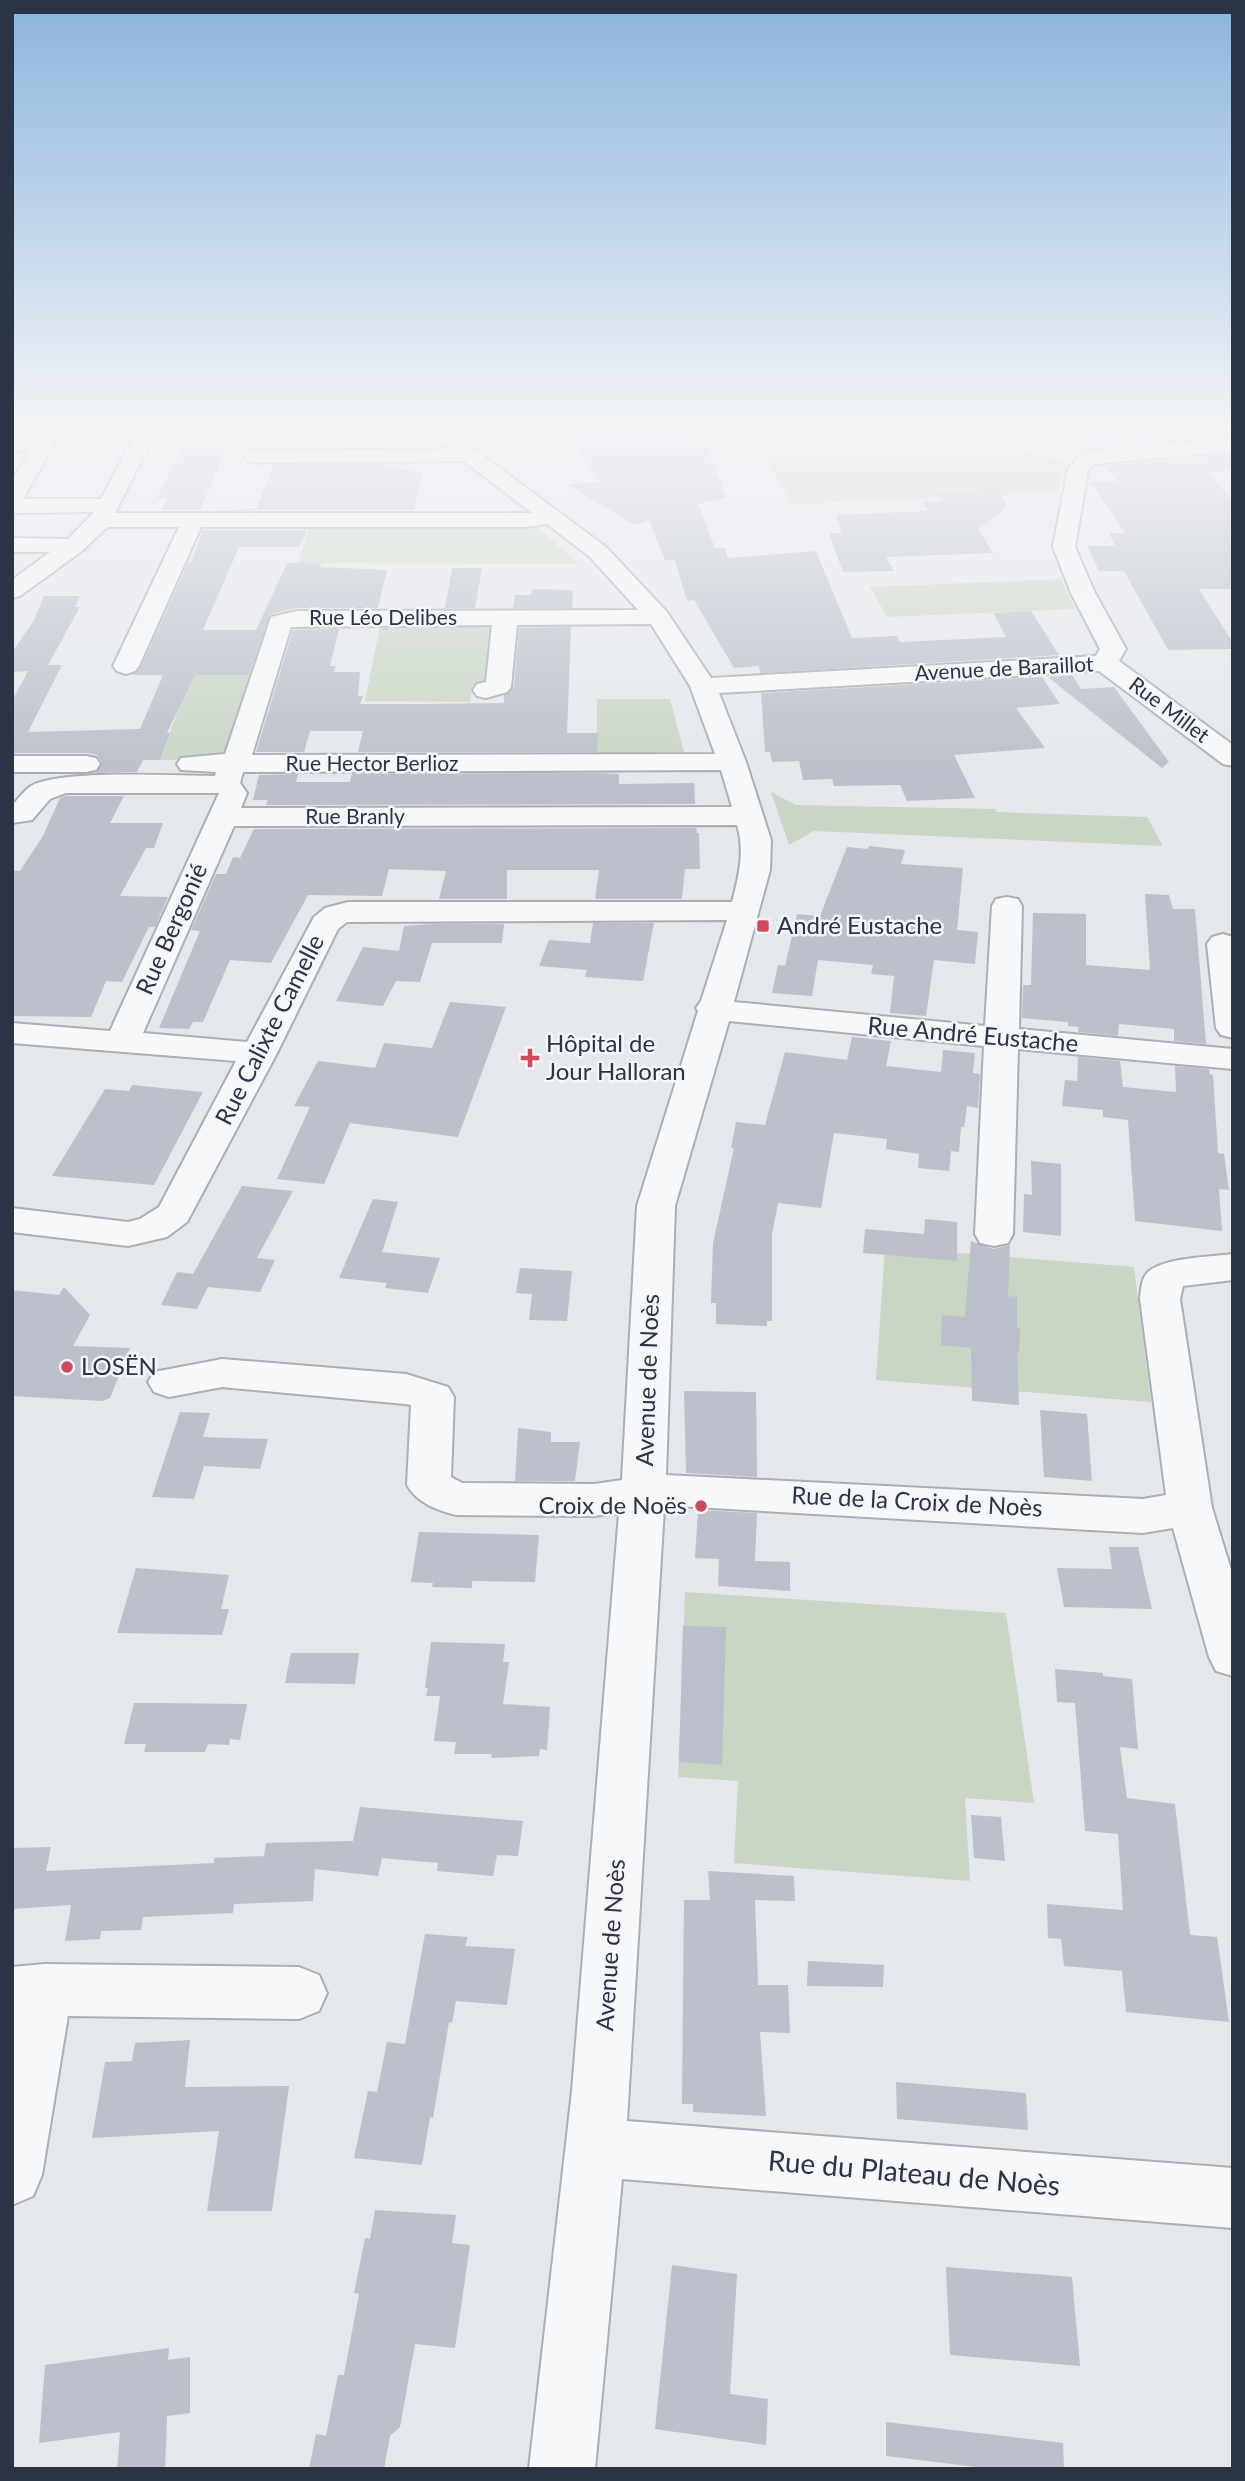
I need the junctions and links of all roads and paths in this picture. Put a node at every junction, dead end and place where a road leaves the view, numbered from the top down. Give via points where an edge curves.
1 (12, 545) edge
2 (182, 545) edge
3 (588, 545) edge
4 (1064, 545) edge
5 (74, 546) joint
6 (23, 579) edge
7 (12, 612) edge
8 (657, 617) junction
9 (505, 618) junction
10 (1105, 663) junction
11 (126, 666) dead end
12 (703, 686) junction
13 (486, 690) dead end
14 (1233, 758) edge
15 (732, 762) junction
16 (12, 764) edge
17 (229, 774) junction
18 (750, 816) junction
19 (223, 817) junction
20 (15, 819) edge
21 (1007, 906) dead end
22 (745, 911) junction
23 (1223, 944) dead end
24 (713, 1008) junction
25 (1233, 1028) edge
26 (12, 1033) edge
27 (1002, 1038) junction
28 (122, 1042) junction
29 (260, 1053) junction
30 (1233, 1059) edge
31 (12, 1220) edge
32 (994, 1234) dead end
33 (1233, 1267) edge
34 (169, 1382) dead end
35 (643, 1495) junction
36 (1190, 1508) junction
37 (1233, 1657) edge
38 (29, 1992) edge
39 (299, 1993) dead end
40 (595, 2148) junction
41 (12, 2175) edge
42 (1233, 2198) edge
43 (562, 2469) edge

1 - 5 street
2 - 11 street
3 - 8 street, Avenue de Noès
4 - 10 street, Avenue de Baraillot via 1083,593 1113,649
5 - 6 street
6 - 7 street
8 - 9 street, Rue Léo Delibes
8 - 12 street, Avenue de Noès
9 - 13 street via 498,687
9 - 17 street, Rue Léo Delibes via 297,618 280,622
10 - 12 street, Avenue de Baraillot
10 - 14 street, Rue Millet
12 - 15 street, Avenue de Noès
15 - 17 street, Rue Hector Berlioz
15 - 18 street, Avenue de Noès
16 - 17 street, Rue Hector Berlioz
17 - 19 street via 233,793
17 - 20 street via 66,785 35,794
18 - 19 street, Rue Branly
18 - 22 street, Avenue de Noès via 756,840 755,870
19 - 28 street, Rue Bergonié
21 - 27 street
22 - 24 street, Avenue de Noès
22 - 29 street, Rue Calixte Camelle via 348,911 325,923
23 - 25 street
24 - 27 street, Rue André Eustache
24 - 35 street, Avenue de Noès via 656,1206
26 - 28 street
27 - 30 street, Rue André Eustache
27 - 32 street
28 - 29 street
29 - 31 street, Rue Calixte Camelle via 174,1214 153,1228 128,1234
33 - 36 street via 1174,1274 1163,1281 1160,1299
34 - 35 street, Rue de la Croix de Noès via 222,1373 406,1389 433,1397 429,1485 456,1499 594,1500
35 - 36 street, Rue de la Croix de Noès via 717,1491 1143,1516
35 - 40 street, Avenue de Noès
36 - 37 street
38 - 39 street
38 - 41 street
40 - 42 street, Rue du Plateau de Noès
40 - 43 street, Avenue de Noès

